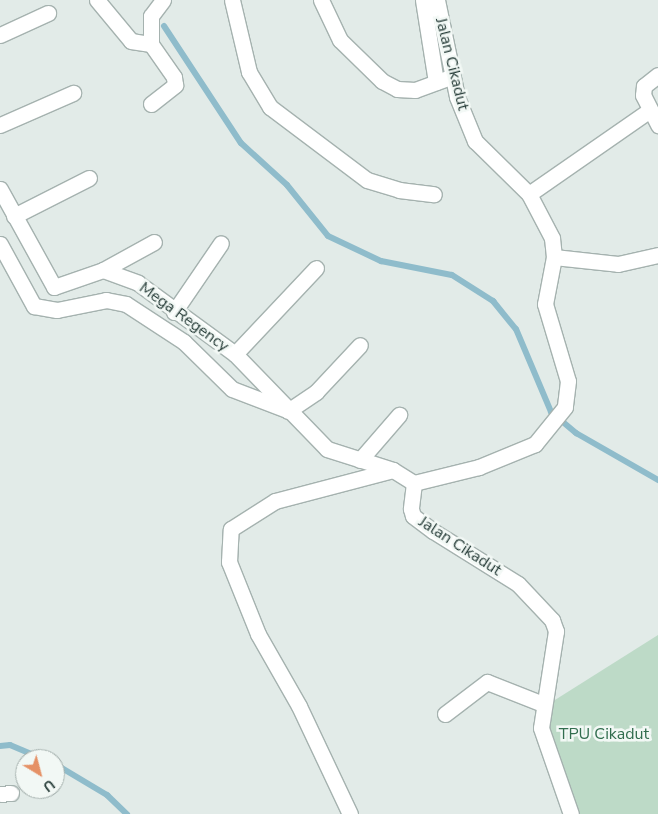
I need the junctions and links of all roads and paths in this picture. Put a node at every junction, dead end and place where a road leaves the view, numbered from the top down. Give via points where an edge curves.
1 (97, 0) edge
2 (163, 0) edge
3 (232, 0) edge
4 (423, 0) edge
5 (437, 0) edge
6 (324, 1) edge
7 (48, 13) dead end
8 (0, 34) edge
9 (151, 44) junction
10 (658, 75) edge
11 (453, 76) junction
12 (436, 82) junction
13 (73, 93) dead end
14 (151, 104) dead end
15 (650, 110) junction
16 (0, 125) edge
17 (658, 125) edge
18 (89, 178) dead end
19 (0, 189) edge
20 (434, 194) dead end
21 (529, 194) junction
22 (14, 216) junction
23 (154, 242) dead end
24 (221, 243) dead end
25 (0, 244) edge
26 (658, 256) edge
27 (554, 257) junction
28 (316, 268) dead end
29 (103, 270) junction
30 (174, 312) junction
31 (360, 345) dead end
32 (235, 354) junction
33 (288, 411) junction
34 (399, 414) dead end
35 (360, 460) junction
36 (392, 470) junction
37 (414, 483) junction
38 (543, 704) junction
39 (444, 714) dead end
40 (350, 814) edge
41 (571, 814) edge

1 - 9 street via 131,41
2 - 9 street via 151,16
3 - 20 street via 249,72 270,108 368,180 399,190
4 - 12 street
5 - 11 street, Jalan Cikadut
6 - 12 street via 327,19 340,40 382,81 397,89 415,90
7 - 8 street
9 - 14 street via 174,77 175,85
10 - 15 street via 644,86
11 - 12 street
11 - 21 street, Jalan Cikadut via 475,141
13 - 16 street
15 - 17 street
15 - 21 street
18 - 22 street
19 - 22 street
21 - 27 street, Jalan Cikadut via 552,238
22 - 29 street via 54,287
23 - 29 street
24 - 30 street
25 - 33 street, Mega Regency via 34,306 57,310 106,300 126,304 184,342 232,389
26 - 27 street via 618,264
27 - 37 street, Jalan Cikadut via 545,304 568,381 565,407 536,444 504,459
28 - 32 street
29 - 30 street, Mega Regency via 138,282
30 - 32 street, Mega Regency
31 - 33 street via 316,392
32 - 33 street, Mega Regency
33 - 35 street, Mega Regency via 327,449
34 - 35 street
35 - 36 street, Mega Regency
36 - 37 street, Mega Regency
36 - 40 street via 275,501 246,517 232,529 230,538 229,562 258,634 299,706
37 - 38 street, Jalan Cikadut via 413,516 518,584 552,620 556,631
38 - 39 street via 486,682
38 - 41 street, Jalan Cikadut via 541,728

